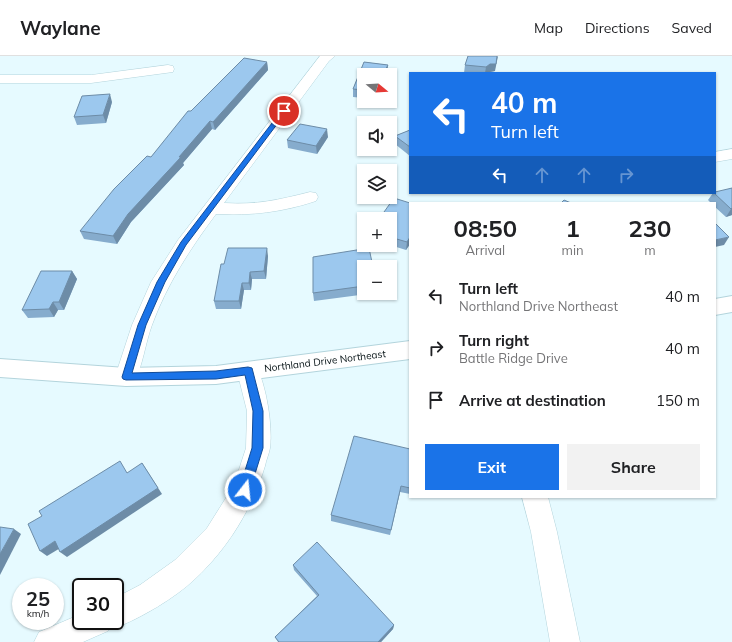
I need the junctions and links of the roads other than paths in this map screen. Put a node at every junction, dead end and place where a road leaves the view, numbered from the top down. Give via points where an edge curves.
1 (329, 56) edge
2 (168, 69) dead end
3 (0, 79) edge
4 (732, 154) edge
5 (716, 157) edge
6 (310, 197) dead end
7 (211, 208) junction
8 (732, 304) edge
9 (716, 307) edge
10 (409, 350) edge
11 (0, 368) edge
12 (248, 371) junction
13 (126, 377) junction
14 (535, 498) edge
15 (124, 610) edge
16 (77, 630) edge
17 (48, 642) edge
18 (565, 642) edge

1 - 7 street
2 - 3 street via 91,79
4 - 5 street
6 - 7 street via 263,210
7 - 13 street via 184,244 161,282 142,325
8 - 9 street
10 - 12 street, Northland Drive Northeast
11 - 13 street, Northland Drive Northeast
12 - 13 street, Northland Drive Northeast via 216,375
12 - 15 street via 258,411 258,448 245,490 216,537 185,570 150,596
14 - 18 street
16 - 17 street

